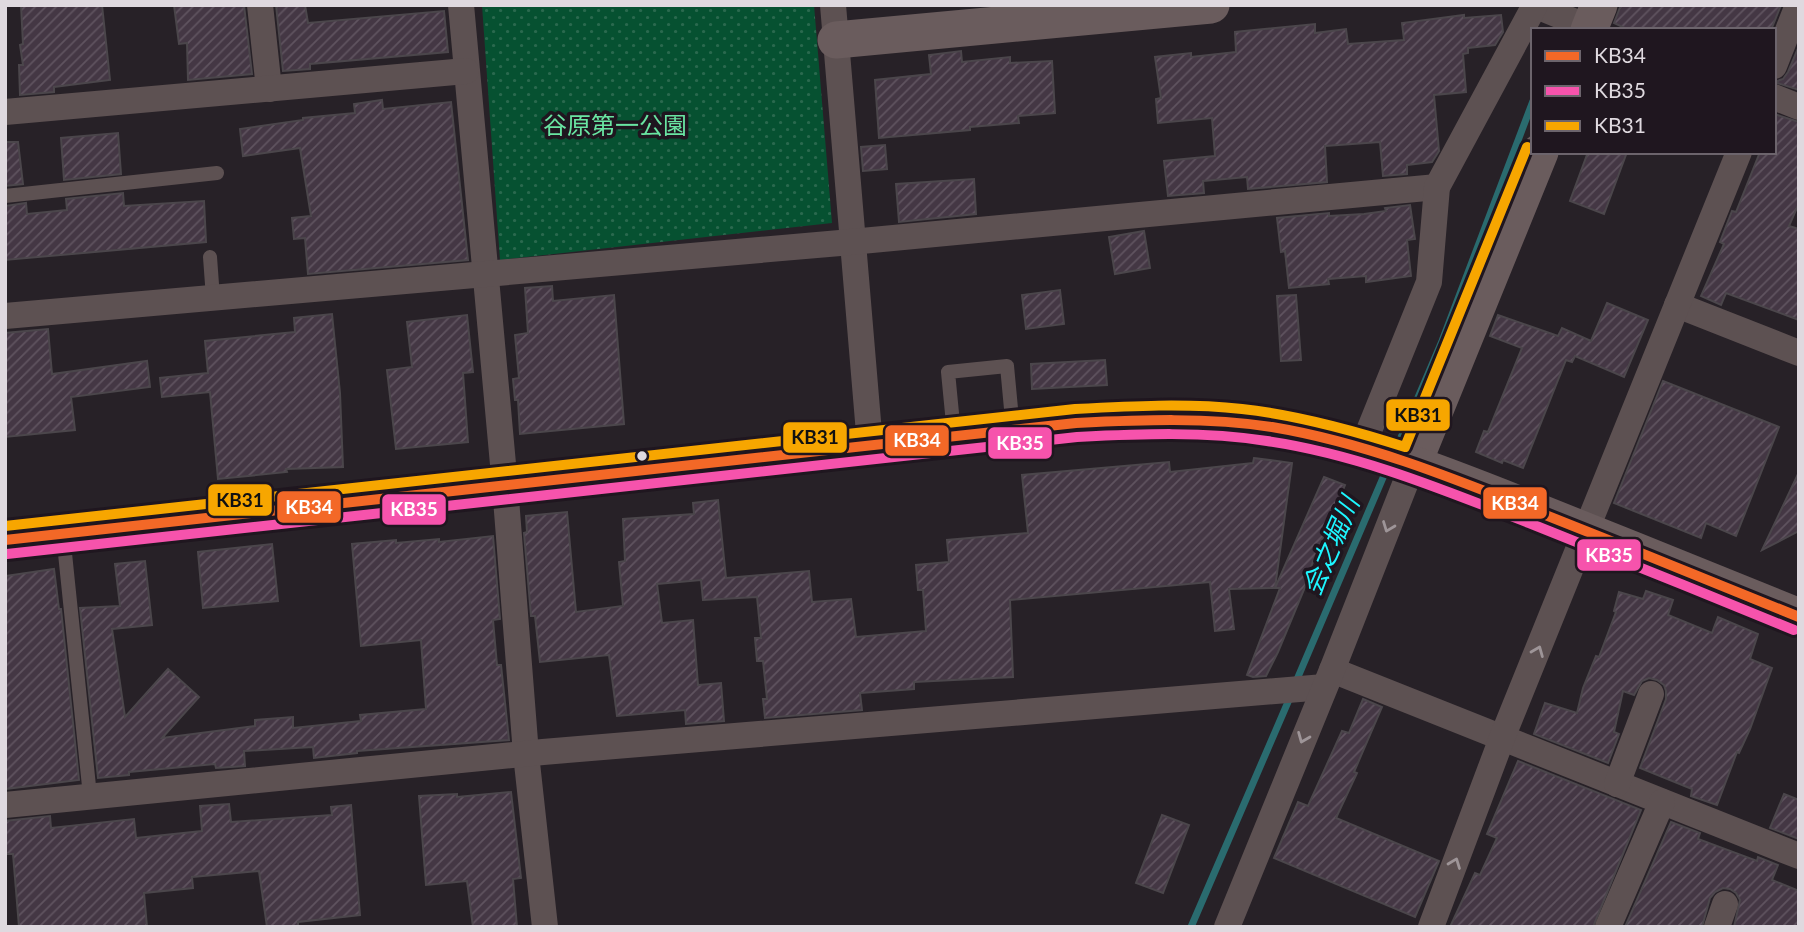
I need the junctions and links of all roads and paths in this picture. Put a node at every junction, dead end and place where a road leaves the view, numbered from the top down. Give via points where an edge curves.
1 (260, 5) edge
2 (461, 5) edge
3 (1211, 5) edge
4 (1798, 5) edge
5 (1203, 6) edge
6 (1539, 7) edge
7 (1109, 10) edge
8 (972, 16) edge
9 (835, 22) edge
10 (1590, 23) edge
11 (1776, 61) edge
12 (466, 71) junction
13 (269, 89) junction
14 (1776, 98) edge
15 (1799, 107) edge
16 (5, 112) edge
17 (1539, 154) edge
18 (1739, 154) edge
19 (217, 173) dead end
20 (1437, 187) junction
21 (5, 196) edge
22 (852, 242) junction
23 (210, 257) dead end
24 (484, 274) junction
25 (213, 298) junction
26 (1677, 305) junction
27 (5, 316) edge
28 (1799, 353) edge
29 (1013, 429) junction
30 (954, 436) junction
31 (870, 445) junction
32 (1388, 456) junction
33 (505, 486) junction
34 (1587, 531) junction
35 (63, 534) junction
36 (5, 540) edge
37 (1799, 617) edge
38 (1323, 682) junction
39 (1651, 694) dead end
40 (1502, 738) junction
41 (526, 754) junction
42 (1617, 784) junction
43 (90, 796) junction
44 (1662, 802) junction
45 (5, 805) edge
46 (1799, 856) edge
47 (545, 927) edge
48 (1227, 927) edge
49 (1430, 927) edge
50 (1608, 927) edge

1 - 13 street
2 - 12 street
3 - 5 street
4 - 11 street
5 - 7 street
6 - 10 street
6 - 20 street
7 - 8 street
8 - 9 street
9 - 22 street
12 - 13 street
12 - 24 street
13 - 16 street
14 - 15 street
17 - 32 street
18 - 26 street
19 - 21 lane
20 - 22 street
20 - 32 street via 1429,282
22 - 24 street
22 - 31 street
23 - 25 lane
24 - 25 street
24 - 33 street
25 - 27 street
26 - 28 street
26 - 34 street
29 - 30 street
29 - 30 lane via 1007,366 948,372
29 - 32 street via 1152,420 1216,421 1270,427
30 - 31 street
31 - 33 street
32 - 34 street
32 -> 38 street
33 - 35 street
33 - 41 street
34 - 37 street
40 -> 34 street
35 - 36 street
35 - 43 lane
38 - 40 street
38 - 41 street via 1277,690
38 -> 48 street
39 - 42 street
40 - 42 street
49 -> 40 street
41 - 43 street
41 - 47 street
42 - 44 street
43 - 45 street
44 - 46 street
44 - 50 street

